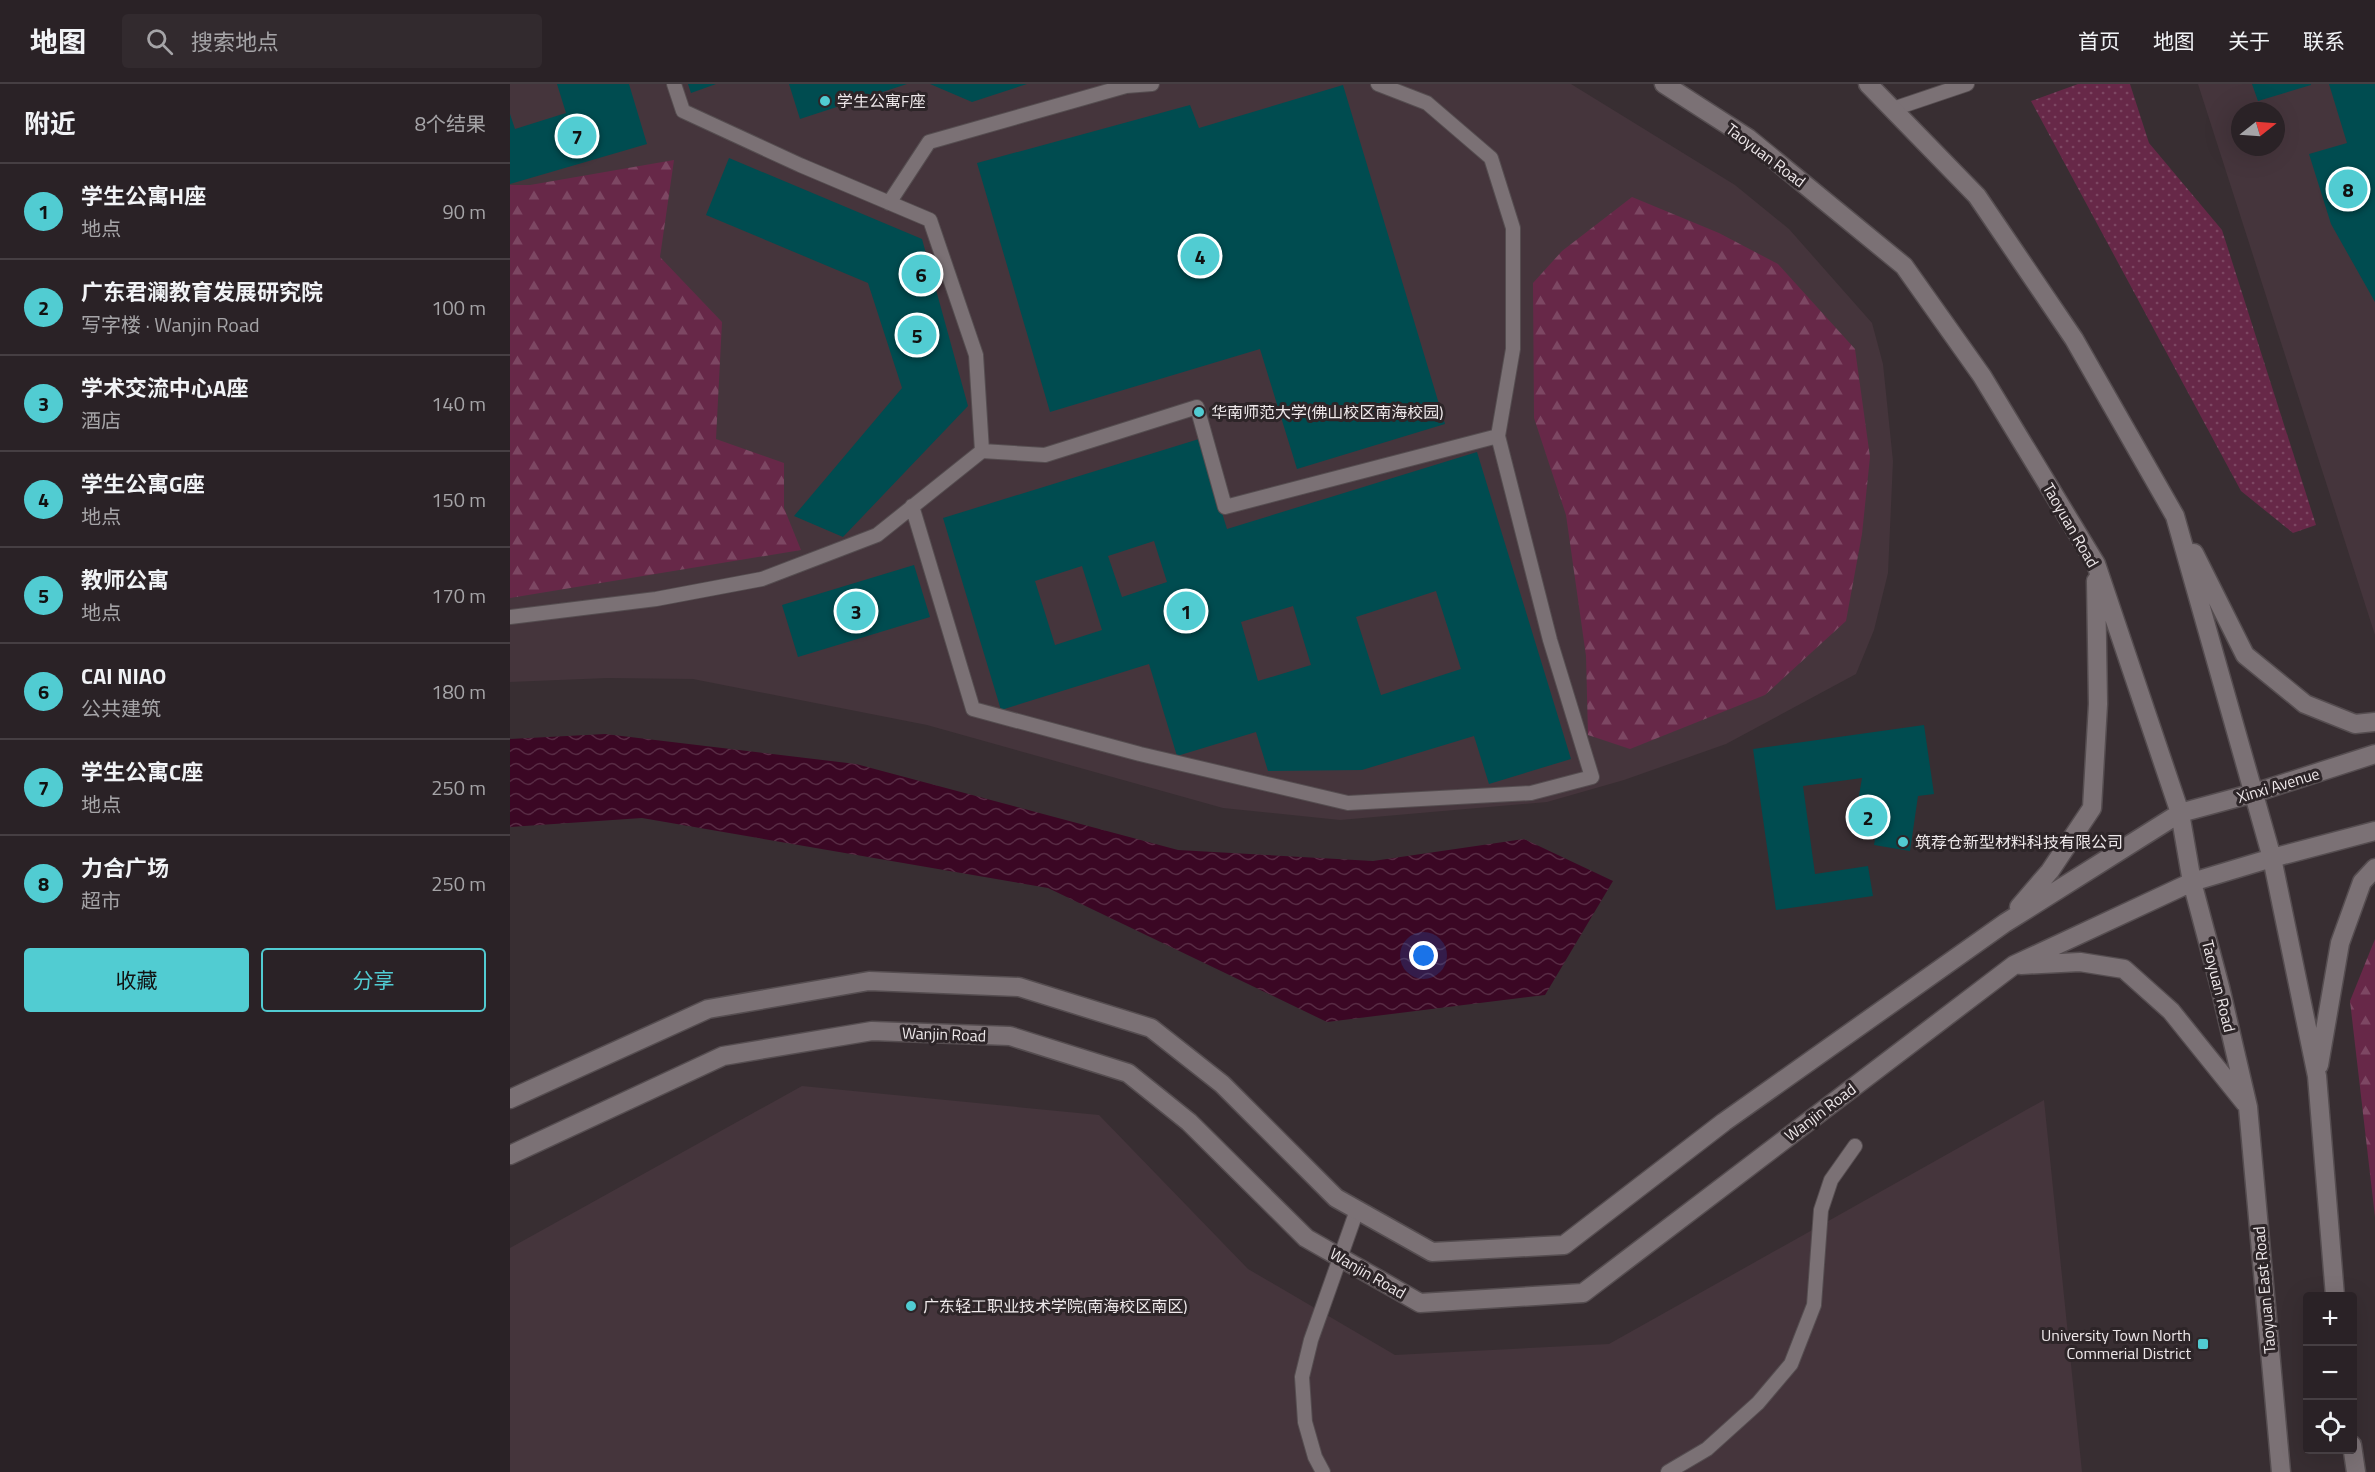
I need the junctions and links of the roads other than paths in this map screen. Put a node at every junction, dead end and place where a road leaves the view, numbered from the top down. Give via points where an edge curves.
1 (674, 84) edge
2 (1152, 84) edge
3 (1378, 84) edge
4 (1664, 84) edge
5 (1868, 84) edge
6 (1967, 84) edge
7 (1126, 85) edge
8 (1893, 109) junction
9 (889, 203) junction
10 (1498, 436) junction
11 (982, 451) junction
12 (912, 506) junction
13 (2175, 516) junction
14 (2096, 564) junction
15 (510, 617) edge
16 (2375, 722) edge
17 (2375, 754) edge
18 (2254, 793) junction
19 (2180, 813) junction
20 (2375, 831) edge
21 (2272, 858) junction
22 (2375, 868) edge
23 (2192, 882) junction
24 (2005, 923) junction
25 (2013, 965) junction
26 (2317, 1076) junction
27 (510, 1098) edge
28 (2248, 1107) junction
29 (1855, 1146) dead end
30 (510, 1155) edge
31 (1357, 1210) junction
32 (1340, 1258) junction
33 (2335, 1292) edge
34 (2353, 1454) edge
35 (1323, 1472) edge
36 (1668, 1472) edge
37 (2280, 1472) edge
38 (2356, 1472) edge

1 - 9 lane via 683,111
2 - 7 lane
3 - 10 lane via 1427,103 1491,158 1513,228 1513,349
4 - 14 main road, Taoyuan Road via 1748,138 1904,266 1983,376
5 - 8 main road
6 - 8 lane
7 - 9 lane via 929,142
8 - 13 main road via 1977,196 2074,339
9 - 11 lane via 930,220 976,355
10 - 11 lane via 1225,507 1197,407 1045,455
10 - 12 lane via 1550,640 1592,777 1531,792 1348,803 972,709
11 - 12 lane
12 - 15 lane via 877,535 762,579 656,599
13 - 16 main road via 2245,655 2305,704 2355,724
13 - 18 main road
14 - 19 main road, Taoyuan Road
14 - 24 main road via 2098,704 2091,808 2050,871
17 - 18 main road, Xinxi Avenue
18 - 19 main road, Xinxi Avenue
18 - 21 main road
19 - 23 main road, Taoyuan Road
19 - 24 main road
20 - 21 main road
21 - 23 main road
21 - 26 main road
22 - 26 main road via 2362,882 2340,943
23 - 25 main road, Wanjin Road
23 - 28 main road, Taoyuan Road
24 - 31 main road via 1724,1122 1564,1245 1432,1252
25 - 28 main road via 2080,962 2124,969 2171,1011
25 - 32 main road, Wanjin Road via 1583,1293 1420,1303
26 - 33 main road
27 - 31 main road via 708,1009 869,981 1018,987 1151,1028 1222,1084 1336,1198
28 - 37 main road, Taoyuan East Road
29 - 36 lane via 1831,1180 1821,1210 1814,1305 1791,1364 1758,1403 1707,1449
30 - 32 main road, Wanjin Road via 723,1056 872,1031 1010,1036 1128,1073 1189,1122 1306,1238
31 - 32 lane
32 - 35 lane via 1302,1377 1305,1422
34 - 38 main road

